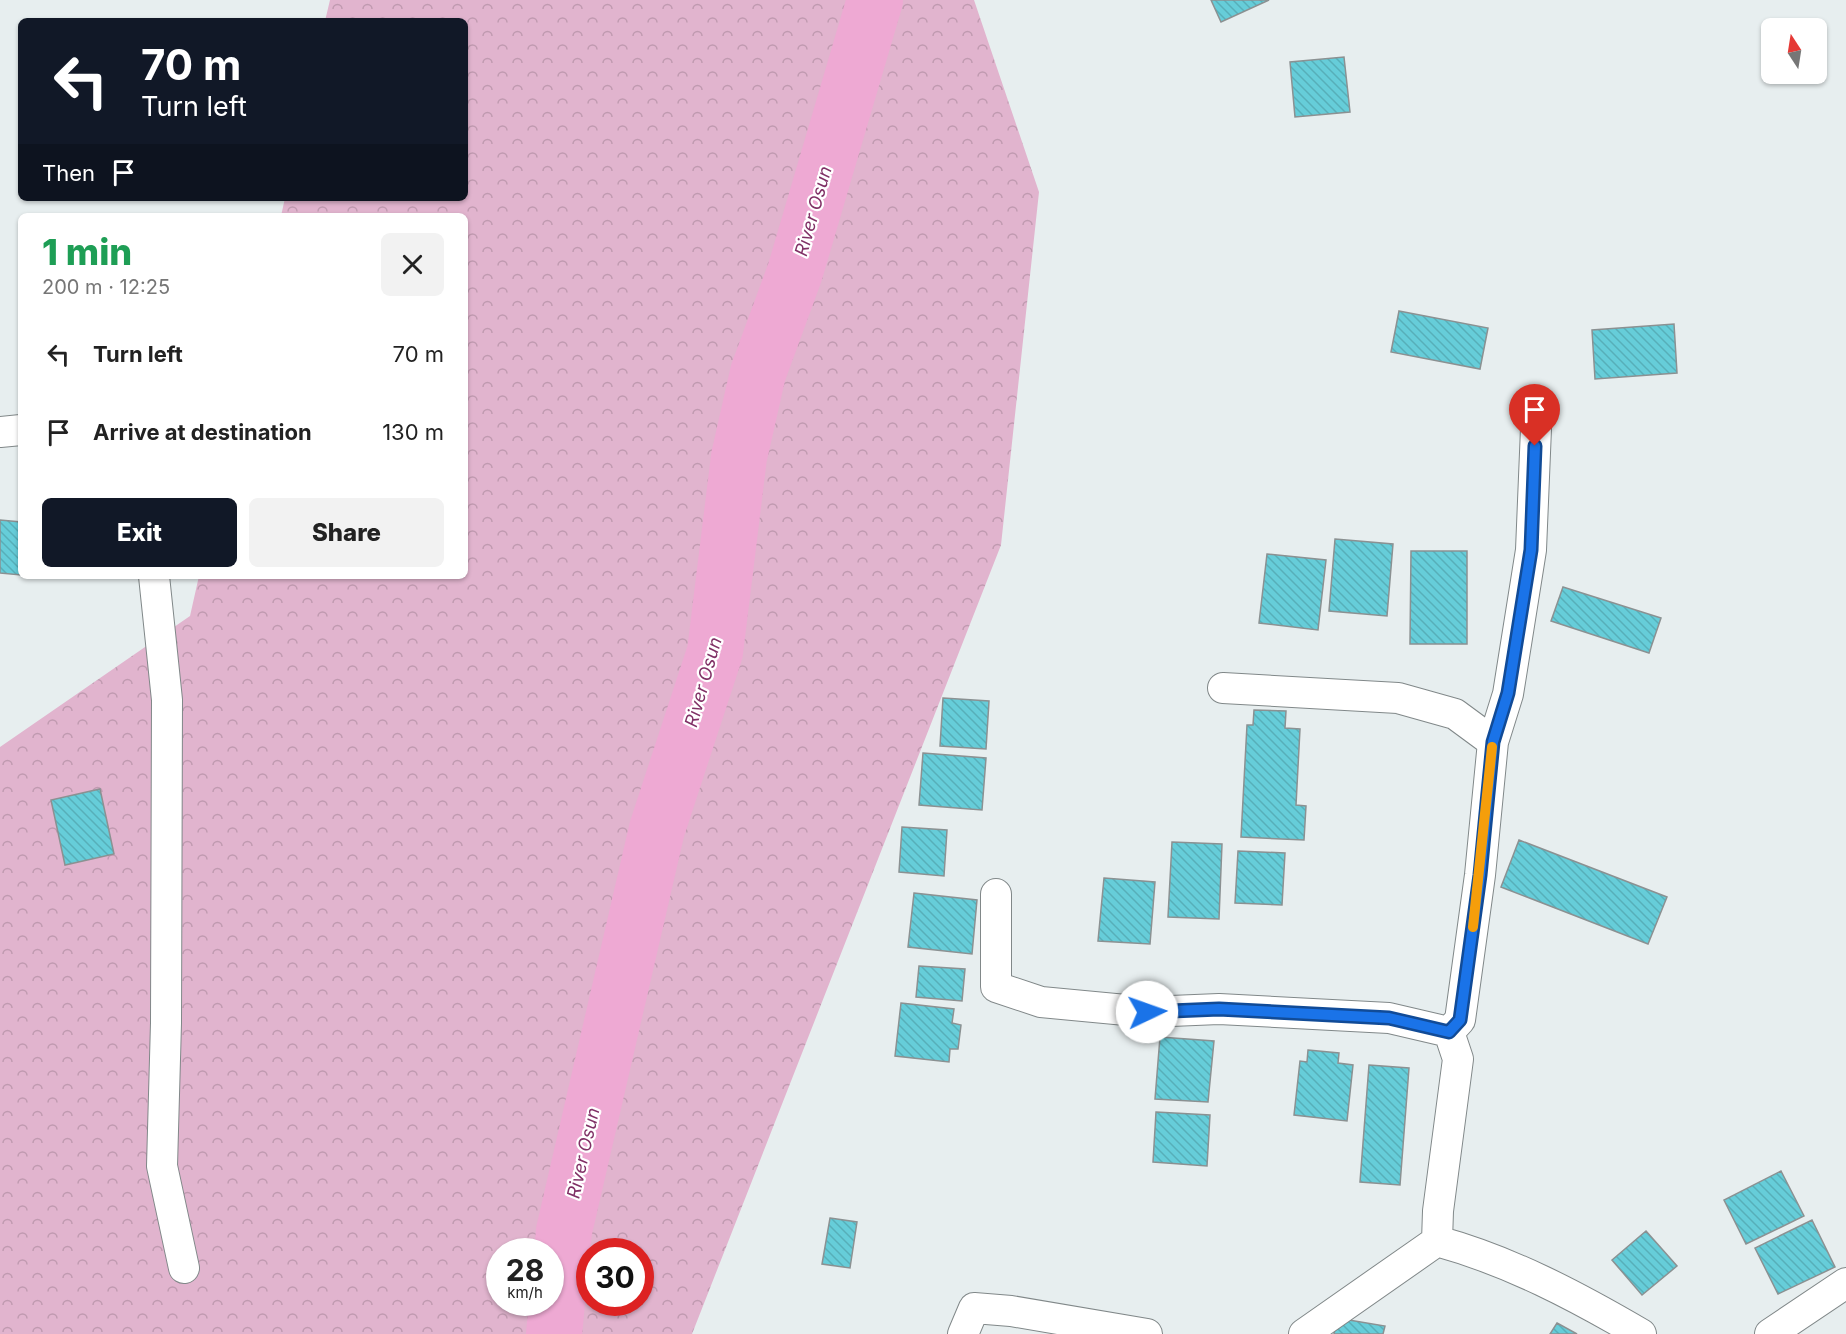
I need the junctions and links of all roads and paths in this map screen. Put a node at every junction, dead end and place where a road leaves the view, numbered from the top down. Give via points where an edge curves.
1 (1537, 404) dead end
2 (18, 430) edge
3 (0, 432) edge
4 (154, 579) edge
5 (1223, 688) dead end
6 (1493, 742) junction
7 (996, 894) dead end
8 (1449, 1032) junction
9 (1437, 1241) junction
10 (184, 1268) dead end
11 (1846, 1283) edge
12 (963, 1334) edge
13 (1147, 1334) edge
14 (1304, 1334) edge
15 (1641, 1334) edge
16 (1770, 1334) edge

1 - 6 street via 1531,550 1508,693
2 - 3 street
4 - 10 street via 167,700 162,1166
5 - 6 street via 1398,698 1455,714
6 - 8 street via 1460,1020
7 - 8 street via 996,987 1041,1002 1147,1012 1219,1009 1389,1018
8 - 9 street via 1458,1059
9 - 14 street
9 - 15 street via 1469,1250 1572,1294
11 - 16 street
12 - 13 street via 974,1308

